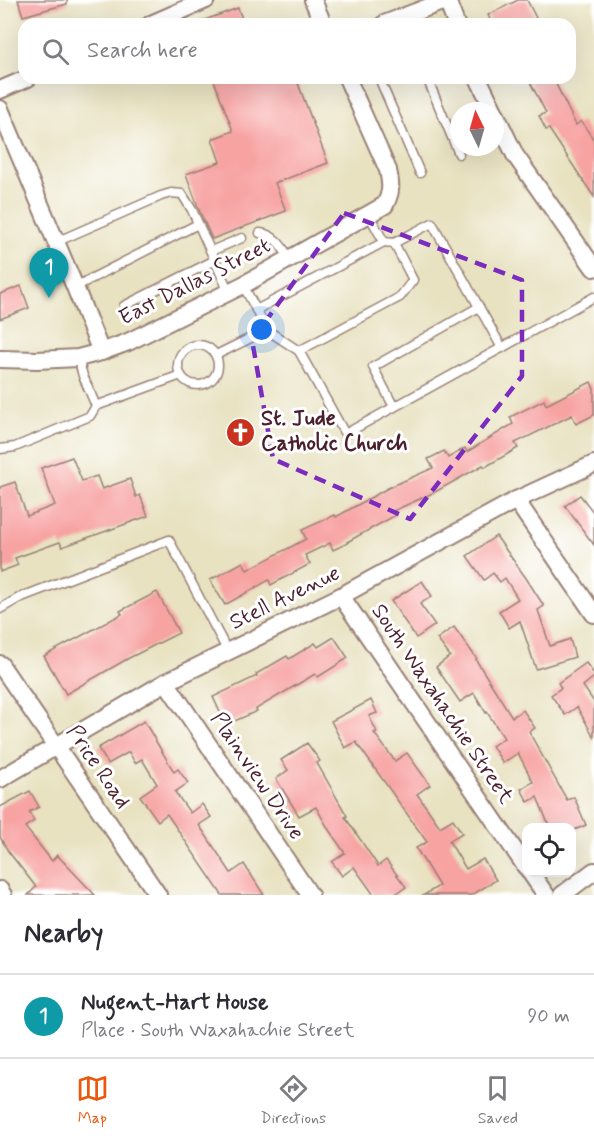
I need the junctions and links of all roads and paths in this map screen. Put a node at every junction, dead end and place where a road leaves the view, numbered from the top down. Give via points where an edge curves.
1 (206, 0) edge
2 (313, 0) edge
3 (447, 0) edge
4 (165, 18) edge
5 (321, 18) edge
6 (413, 18) edge
7 (454, 18) edge
8 (18, 82) edge
9 (350, 84) edge
10 (382, 84) edge
11 (430, 84) edge
12 (481, 84) edge
13 (0, 90) edge
14 (490, 102) edge
15 (0, 109) edge
16 (504, 131) edge
17 (450, 133) edge
18 (420, 173) dead end
19 (369, 215) junction
20 (198, 224) junction
21 (260, 233) dead end
22 (242, 238) dead end
23 (56, 242) junction
24 (389, 242) junction
25 (211, 251) junction
26 (290, 259) junction
27 (215, 260) junction
28 (594, 268) edge
29 (75, 286) junction
30 (236, 288) junction
31 (594, 297) edge
32 (124, 306) dead end
33 (479, 307) junction
34 (256, 310) junction
35 (267, 330) junction
36 (502, 348) junction
37 (298, 351) junction
38 (101, 352) junction
39 (216, 355) junction
40 (78, 358) junction
41 (0, 360) edge
42 (181, 375) junction
43 (96, 406) junction
44 (394, 407) junction
45 (0, 449) edge
46 (594, 464) edge
47 (516, 500) junction
48 (341, 596) junction
49 (0, 609) edge
50 (594, 614) edge
51 (228, 652) junction
52 (0, 664) edge
53 (166, 682) junction
54 (56, 745) junction
55 (0, 779) edge
56 (522, 861) edge
57 (594, 871) edge
58 (533, 877) edge
59 (0, 890) edge
60 (3, 895) edge
61 (158, 895) edge
62 (310, 895) edge
63 (546, 895) edge
64 (562, 895) edge

1 - 4 street
2 - 5 street
3 - 6 street
3 - 7 street
8 - 13 street
9 - 19 street, East Dallas Street via 391,183 385,205
10 - 18 lane
11 - 17 lane
12 - 14 street
15 - 23 street
16 - 28 street via 515,154
19 - 24 lane
19 - 26 street, East Dallas Street
20 - 23 lane via 182,194 171,193
20 - 25 lane
20 - 29 lane
21 - 26 lane via 274,238
22 - 25 lane
23 - 29 street
24 - 33 lane via 432,223
24 - 34 lane
24 - 37 lane via 413,280 400,297
25 - 27 lane
26 - 30 street, East Dallas Street
27 - 30 lane
27 - 32 lane
29 - 38 street
30 - 34 lane
30 - 38 street, East Dallas Street
31 - 36 lane
33 - 36 lane
33 - 44 lane via 373,367
34 - 35 lane
35 - 37 lane
35 - 39 lane
36 - 44 lane
37 - 44 lane via 345,434
38 - 40 street, East Dallas Street
39 - 42 lane via 216,375 205,384 192,384
39 - 42 lane via 201,345 188,347 178,363
40 - 41 street, East Dallas Street
40 - 43 lane
42 - 43 lane
43 - 45 lane via 90,416 15,447
46 - 47 street, Stell Avenue
47 - 48 street, Stell Avenue
47 - 50 street
48 - 51 street, Stell Avenue
48 - 56 street, South Waxahachie Street
49 - 51 lane via 19,598 169,540
51 - 53 street, Stell Avenue
52 - 54 street, Price Road
53 - 54 street, Stell Avenue
53 - 62 street, Plainview Drive
54 - 55 street, Stell Avenue
54 - 61 street, Price Road
57 - 64 street
58 - 63 street
59 - 60 street

